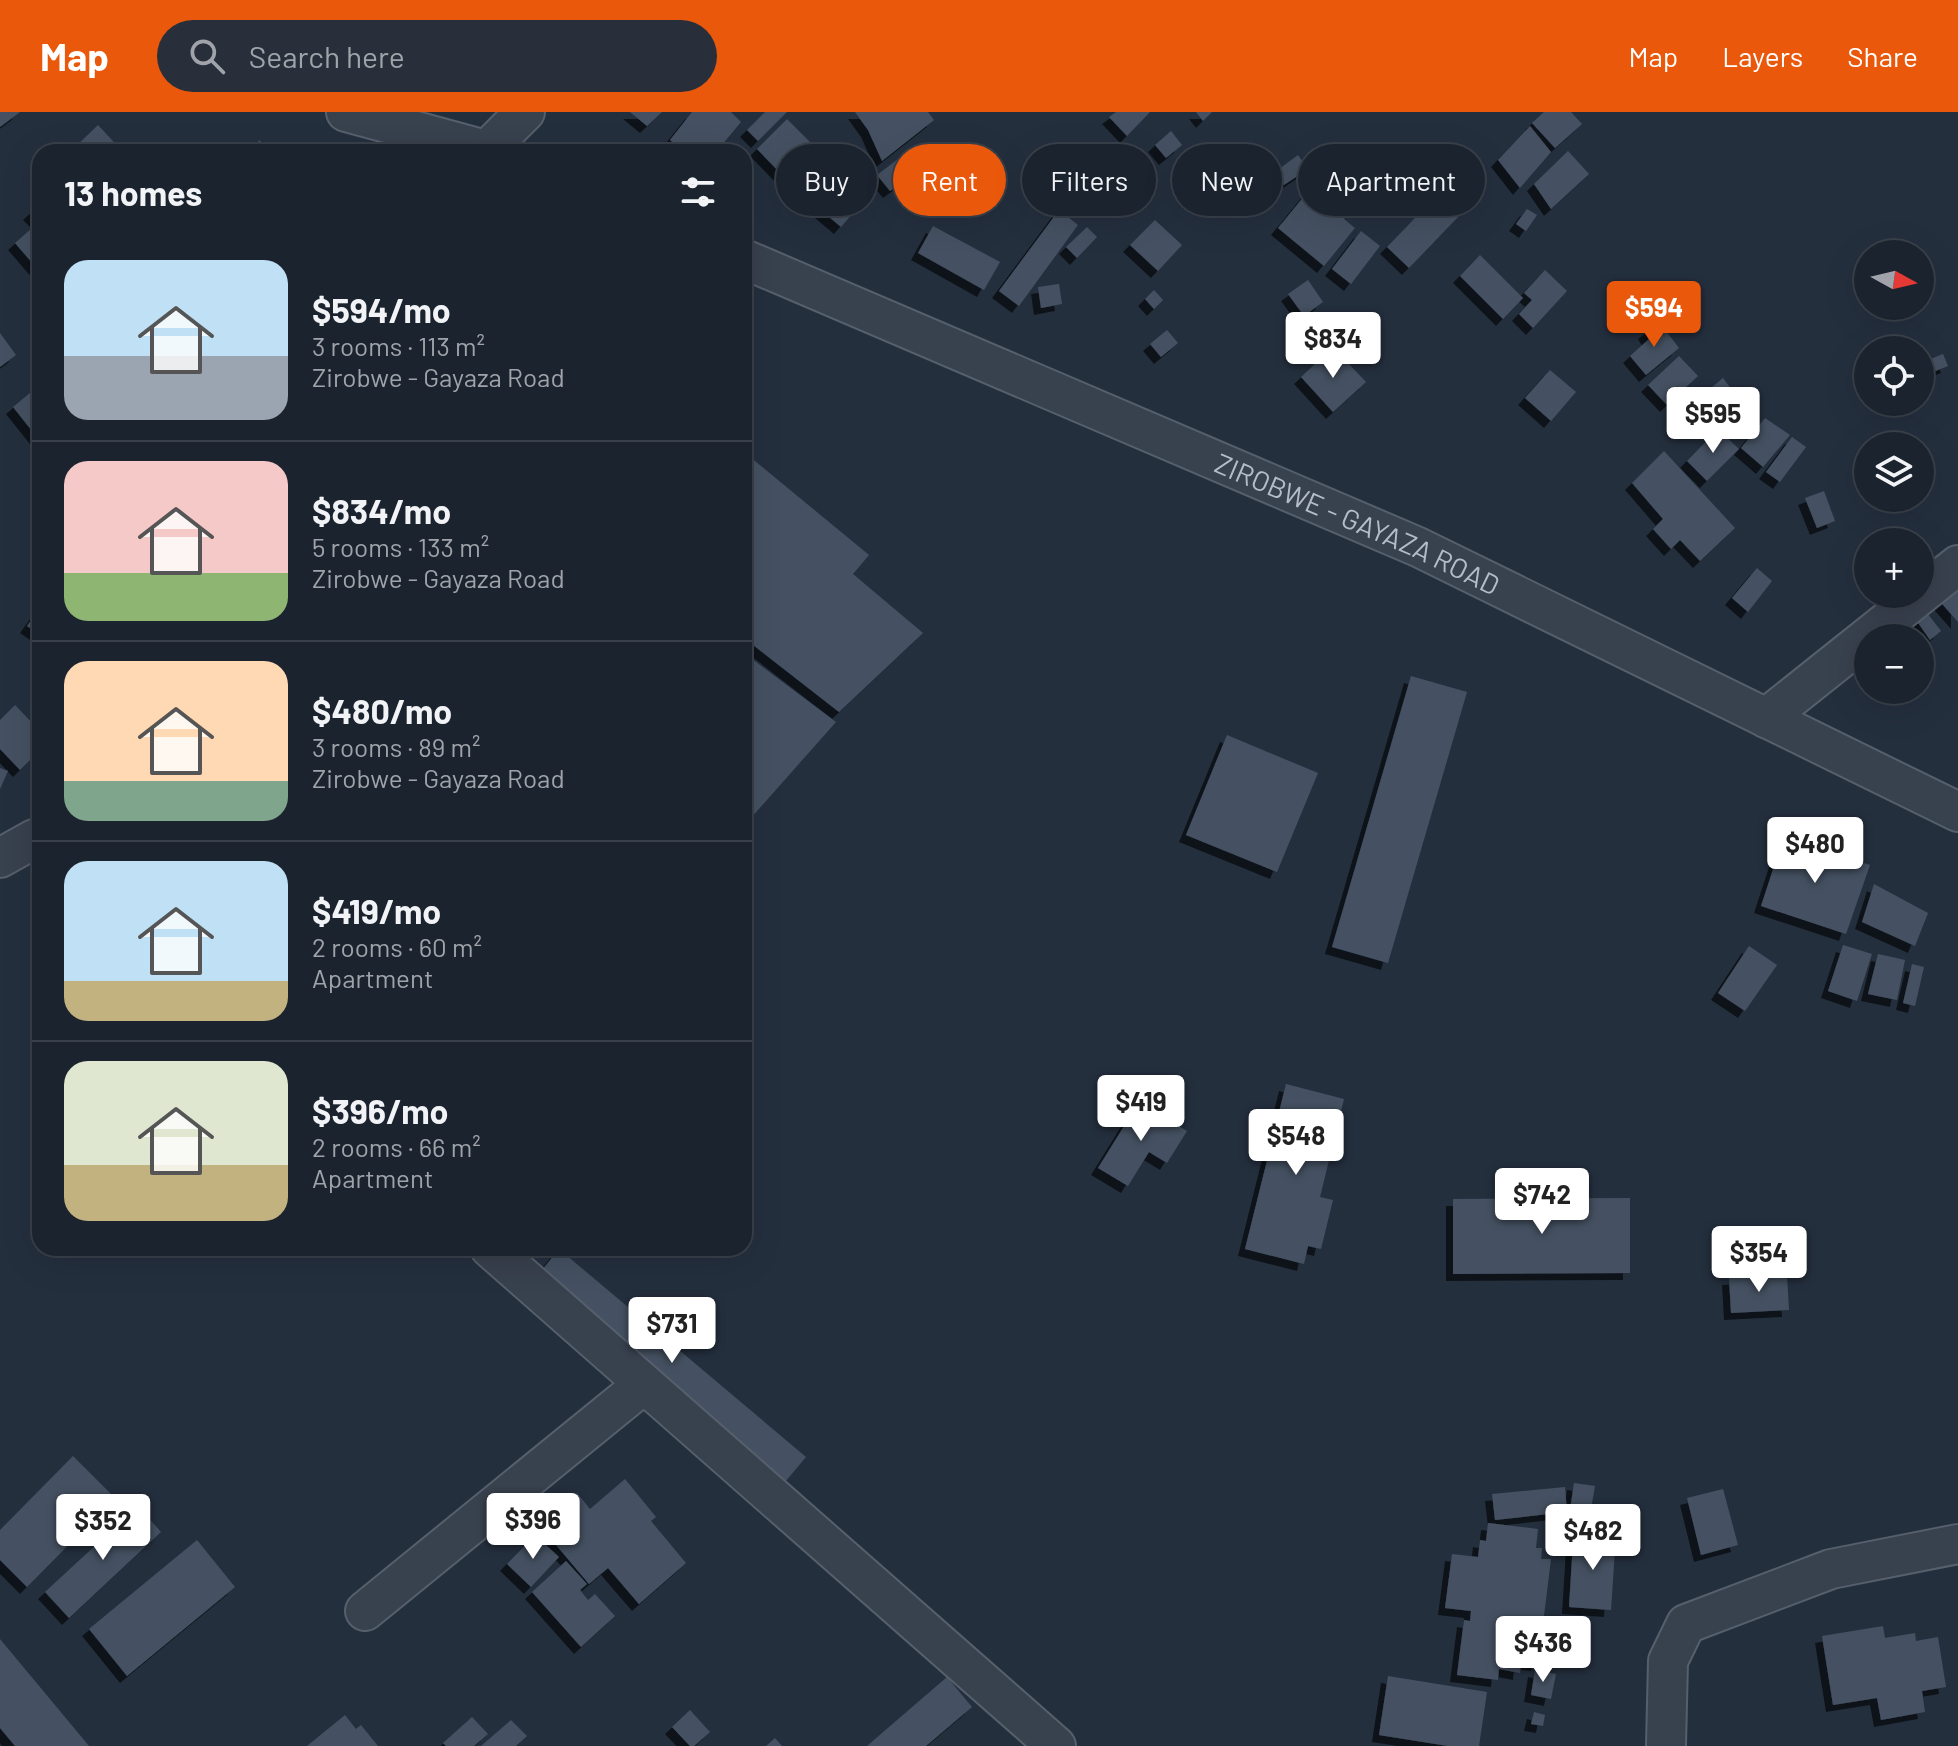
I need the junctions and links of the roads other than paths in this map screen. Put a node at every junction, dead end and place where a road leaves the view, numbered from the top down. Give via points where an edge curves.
1 (346, 112) edge
2 (525, 112) edge
3 (464, 144) edge
4 (496, 144) edge
5 (752, 262) edge
6 (1958, 565) edge
7 (1766, 718) junction
8 (1958, 812) edge
9 (32, 840) edge
10 (0, 858) edge
11 (499, 1256) edge
12 (644, 1384) junction
13 (1958, 1544) edge
14 (365, 1611) dead end
15 (1056, 1746) edge
16 (1666, 1746) edge

1 - 3 street
2 - 4 street
5 - 7 street, ZIROBWE - GAYAZA ROAD via 1418,547
6 - 7 street
7 - 8 street, ZIROBWE - GAYAZA ROAD
9 - 10 street
11 - 12 street
12 - 14 street
12 - 15 street
13 - 16 street via 1831,1569 1686,1624 1668,1661

